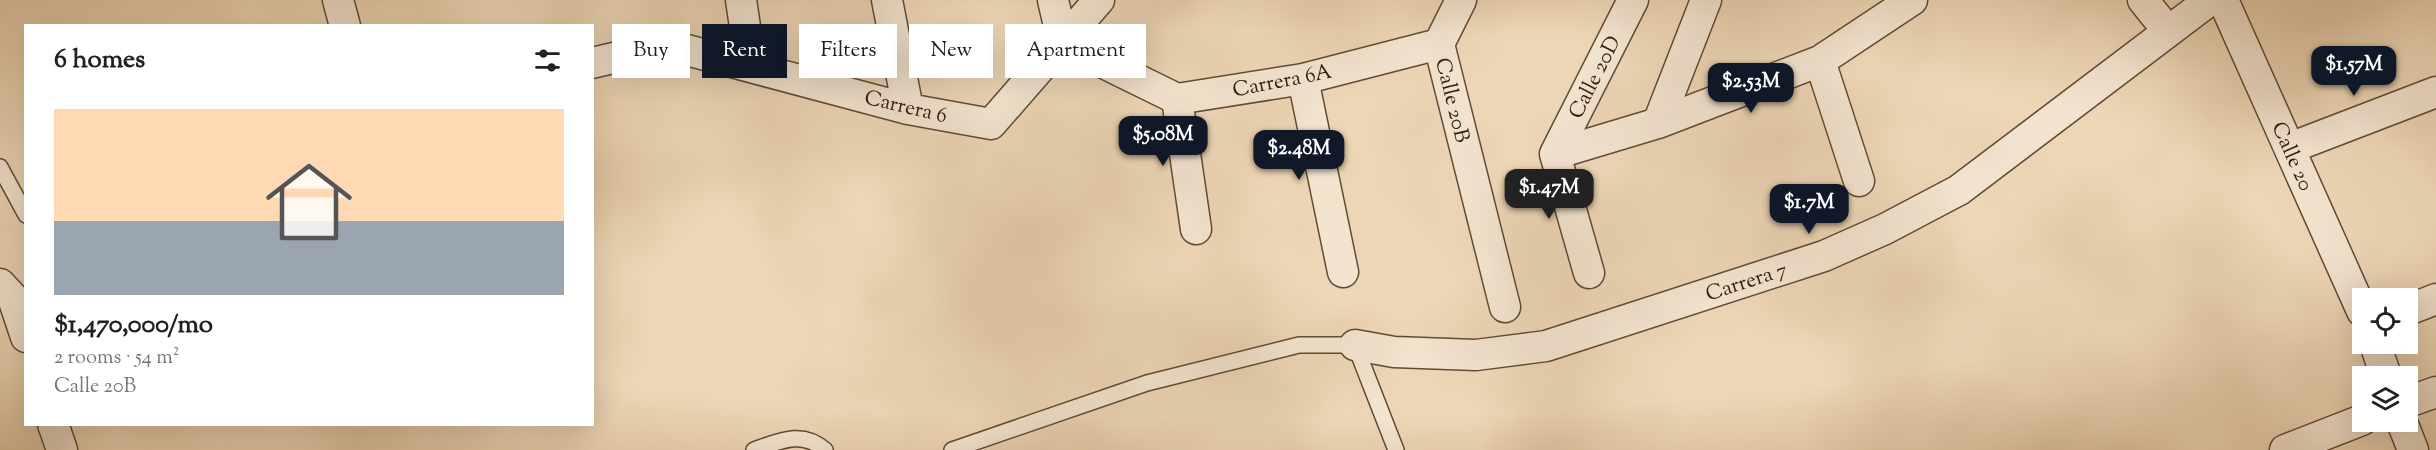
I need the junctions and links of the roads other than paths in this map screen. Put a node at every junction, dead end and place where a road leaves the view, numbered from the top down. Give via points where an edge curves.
1 (338, 0) edge
2 (741, 0) edge
3 (887, 0) edge
4 (1053, 0) edge
5 (1099, 0) edge
6 (1461, 0) edge
7 (1633, 0) edge
8 (1706, 0) edge
9 (1912, 0) edge
10 (2143, 0) edge
11 (2210, 0) edge
12 (2223, 0) edge
13 (344, 24) edge
14 (745, 24) edge
15 (1059, 24) edge
16 (1079, 24) edge
17 (2167, 30) junction
18 (1440, 44) junction
19 (702, 54) edge
20 (1820, 61) junction
21 (594, 63) edge
22 (787, 77) edge
23 (1032, 78) edge
24 (1134, 78) edge
25 (1302, 80) junction
26 (2436, 92) edge
27 (1177, 99) junction
28 (908, 109) junction
29 (1658, 123) junction
30 (2290, 148) junction
31 (1555, 154) junction
32 (0, 167) edge
33 (1859, 181) dead end
34 (24, 211) edge
35 (1196, 229) dead end
36 (1343, 272) dead end
37 (1589, 273) dead end
38 (2352, 288) edge
39 (13, 289) edge
40 (2436, 299) edge
41 (2418, 306) edge
42 (1505, 308) dead end
43 (24, 330) edge
44 (1355, 345) junction
45 (2436, 392) edge
46 (2418, 398) edge
47 (2352, 424) edge
48 (54, 426) edge
49 (2406, 432) edge
50 (62, 450) edge
51 (754, 450) edge
52 (825, 450) edge
53 (952, 450) edge
54 (1395, 450) edge
55 (2285, 450) edge
56 (2413, 450) edge

1 - 13 street
2 - 14 street
3 - 28 street
4 - 15 street
5 - 16 street, Carrera 6
6 - 18 street, Calle 20B
7 - 31 street, Calle 20D
8 - 29 street
9 - 20 street
10 - 17 street
11 - 17 street, Carrera 7
12 - 30 street, Calle 20
17 - 44 street, Carrera 7 via 1959,190 1824,256 1546,346 1476,355 1394,352
18 - 25 street, Carrera 6A
18 - 42 street, Calle 20B
19 - 21 street, Carrera 6 via 668,45
20 - 29 street
20 - 33 street
22 - 28 street, Carrera 6
23 - 28 street, Carrera 6 via 991,124
24 - 27 street
25 - 27 street, Carrera 6A
25 - 36 street
26 - 30 street
27 - 35 street
29 - 31 street
30 - 38 street, Calle 20
31 - 37 street
32 - 34 lane
39 - 43 street
40 - 41 street
44 - 53 lane via 1299,345 1147,383
44 - 54 lane
45 - 46 street
47 - 55 street
48 - 50 street
49 - 56 street
51 - 52 lane via 790,437 815,441

